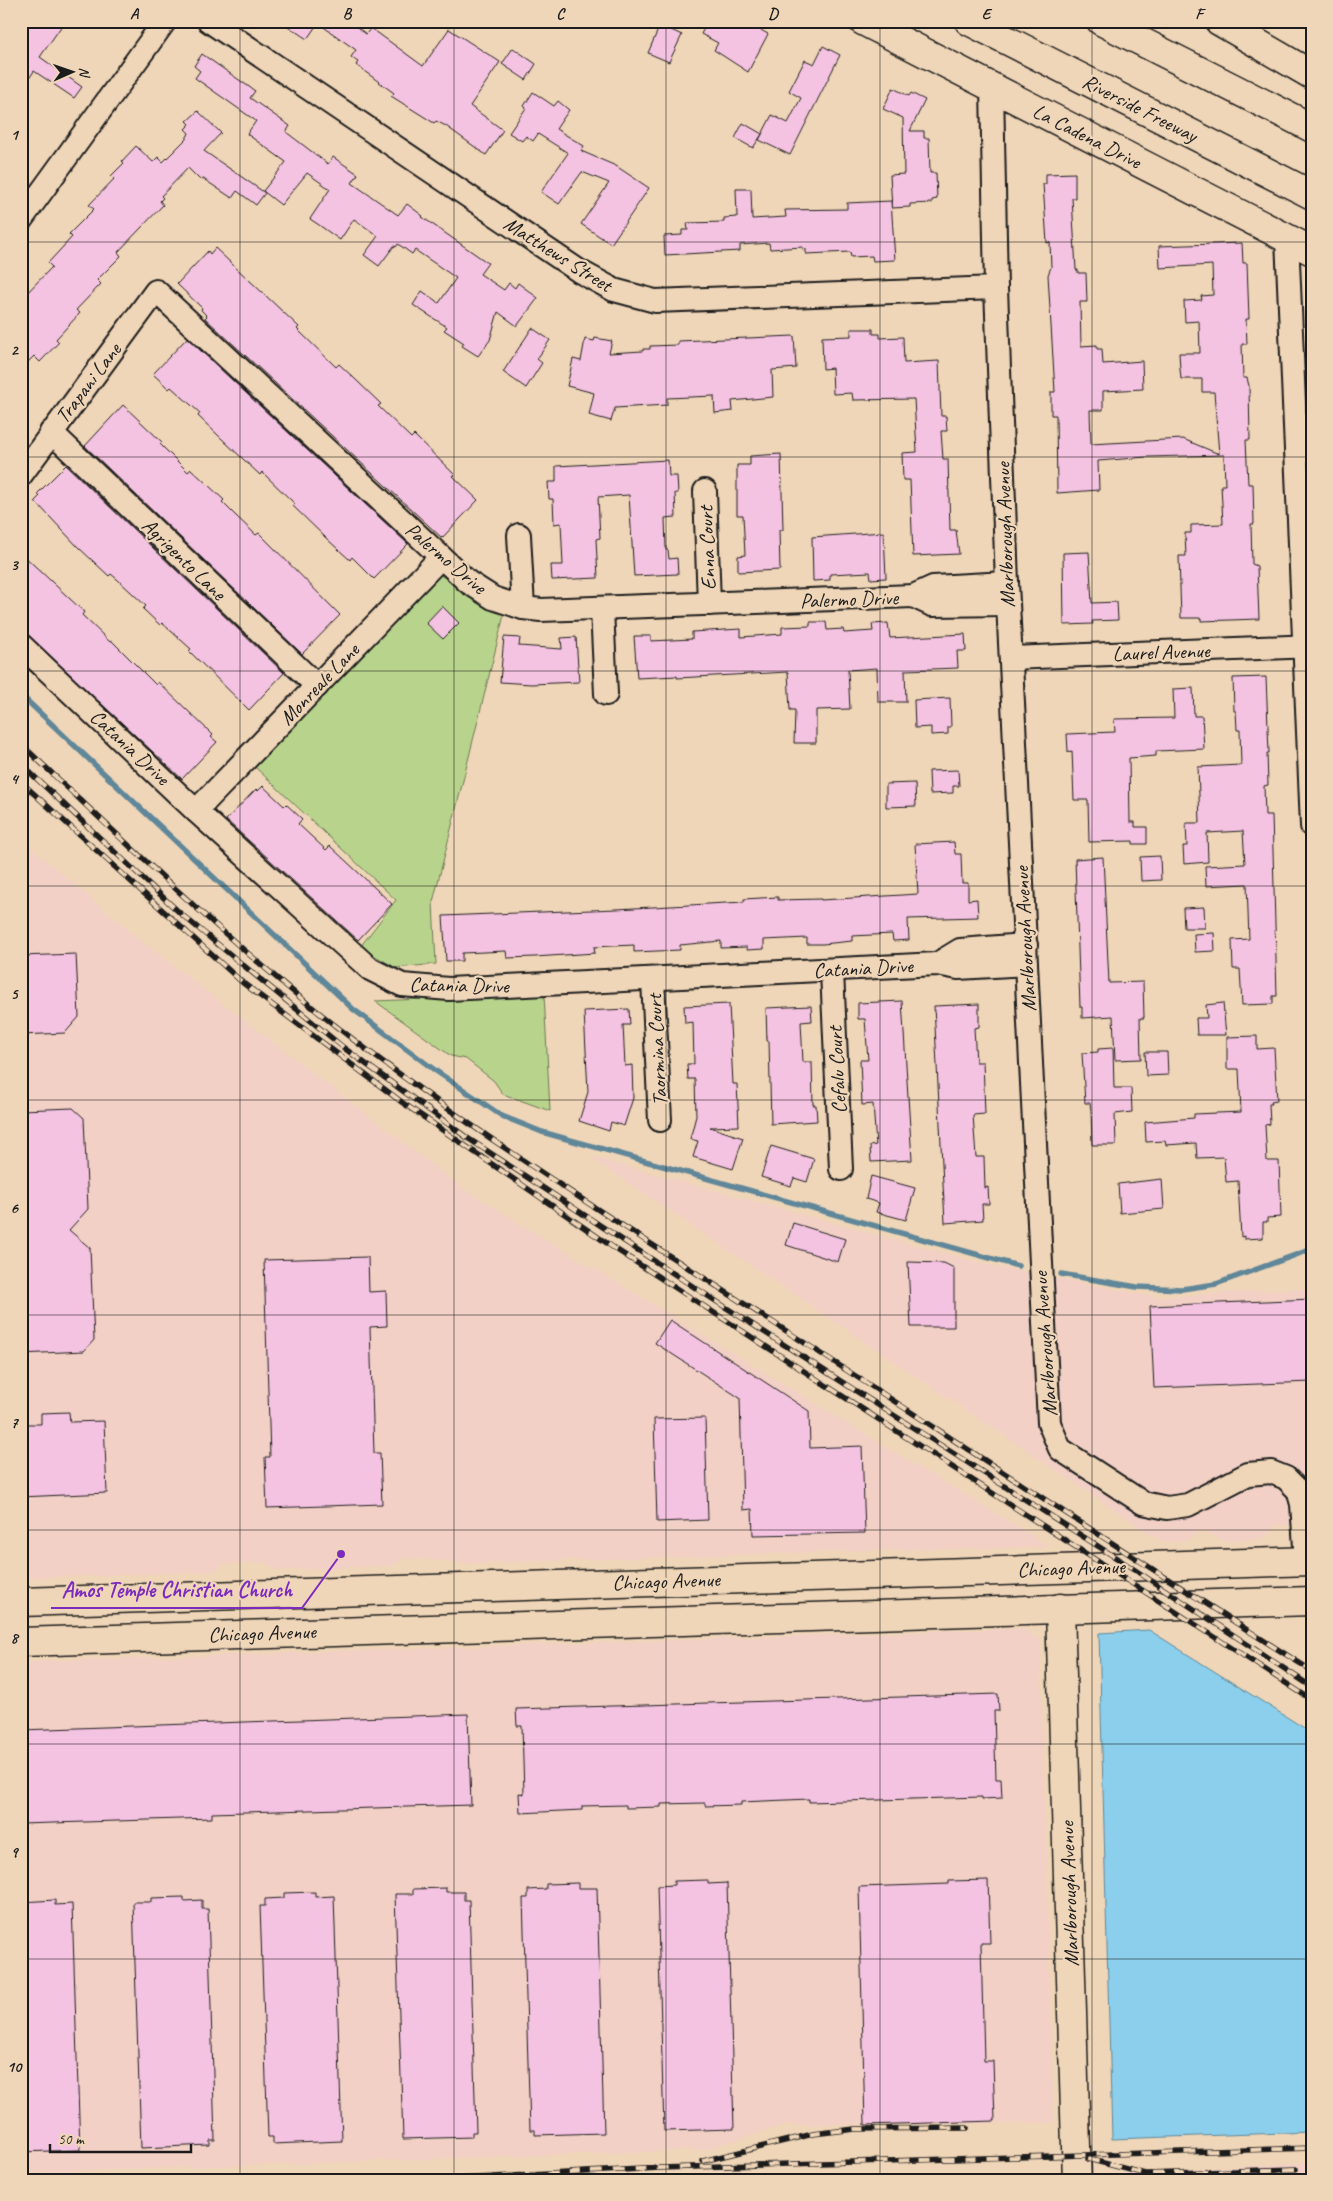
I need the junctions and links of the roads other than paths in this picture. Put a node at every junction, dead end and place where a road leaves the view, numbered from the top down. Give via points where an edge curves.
1 (165, 21) edge
2 (209, 21) edge
3 (863, 21) edge
4 (969, 21) edge
5 (1101, 21) edge
6 (1134, 21) edge
7 (1220, 21) edge
8 (1312, 75) edge
9 (992, 87) junction
10 (1312, 127) edge
11 (1312, 195) edge
12 (21, 220) edge
13 (1288, 238) junction
14 (1312, 251) edge
15 (996, 288) junction
16 (156, 291) joint
17 (51, 432) junction
18 (21, 475) edge
19 (705, 491) dead end
20 (519, 535) dead end
21 (441, 557) junction
22 (1008, 594) junction
23 (709, 604) junction
24 (523, 608) junction
25 (602, 609) junction
26 (21, 645) edge
27 (1308, 646) edge
28 (1010, 658) junction
29 (317, 686) junction
30 (606, 694) dead end
31 (196, 811) junction
32 (1312, 826) edge
33 (1026, 955) junction
34 (832, 971) junction
35 (653, 980) junction
36 (660, 1120) dead end
37 (841, 1170) dead end
38 (1309, 1561) edge
39 (894, 1574) junction
40 (1310, 1601) edge
41 (21, 1602) edge
42 (1060, 1608) junction
43 (21, 1642) edge
44 (1077, 2180) edge

1 - 12 street
2 - 15 street, Matthews Street via 579,272 614,290 655,301
3 - 9 main road, La Cadena Drive
4 - 11 main road, Riverside Freeway
5 - 10 main road
6 - 10 main road
7 - 8 main road
9 - 13 main road, La Cadena Drive
9 - 15 street, Marlborough Avenue
13 - 14 main road, La Cadena Drive
13 - 27 street
15 - 22 street, Marlborough Avenue
16 - 17 street, Trapani Lane
16 - 21 street, Palermo Drive
17 - 18 street, Trapani Lane
17 - 29 street, Agrigento Lane
19 - 23 street, Enna Court
20 - 24 street
21 - 24 street, Palermo Drive via 468,582 493,598
21 - 29 street, Monreale Lane
22 - 23 street, Palermo Drive via 932,605 913,596
22 - 28 street, Marlborough Avenue
23 - 25 street, Palermo Drive
24 - 25 street, Palermo Drive
25 - 30 street
26 - 31 street, Catania Drive
27 - 28 street, Laurel Avenue
27 - 32 street
28 - 33 street, Marlborough Avenue
29 - 31 street, Monreale Lane
31 - 35 street, Catania Drive via 370,970 402,985 449,989
33 - 34 street, Catania Drive via 958,968 937,964
33 - 38 street, Marlborough Avenue via 1048,1423 1060,1449 1143,1504 1167,1508 1188,1505 1248,1474 1271,1472 1286,1478 1298,1490 1302,1504
34 - 35 street, Catania Drive
34 - 37 street, Cefalu Court
35 - 36 street, Taormina Court
38 - 39 main road, Chicago Avenue
38 - 40 main road
39 - 41 main road, Chicago Avenue
39 - 42 main road via 955,1592 1049,1592
40 - 42 main road, Chicago Avenue
42 - 43 main road, Chicago Avenue
42 - 44 main road, Marlborough Avenue

